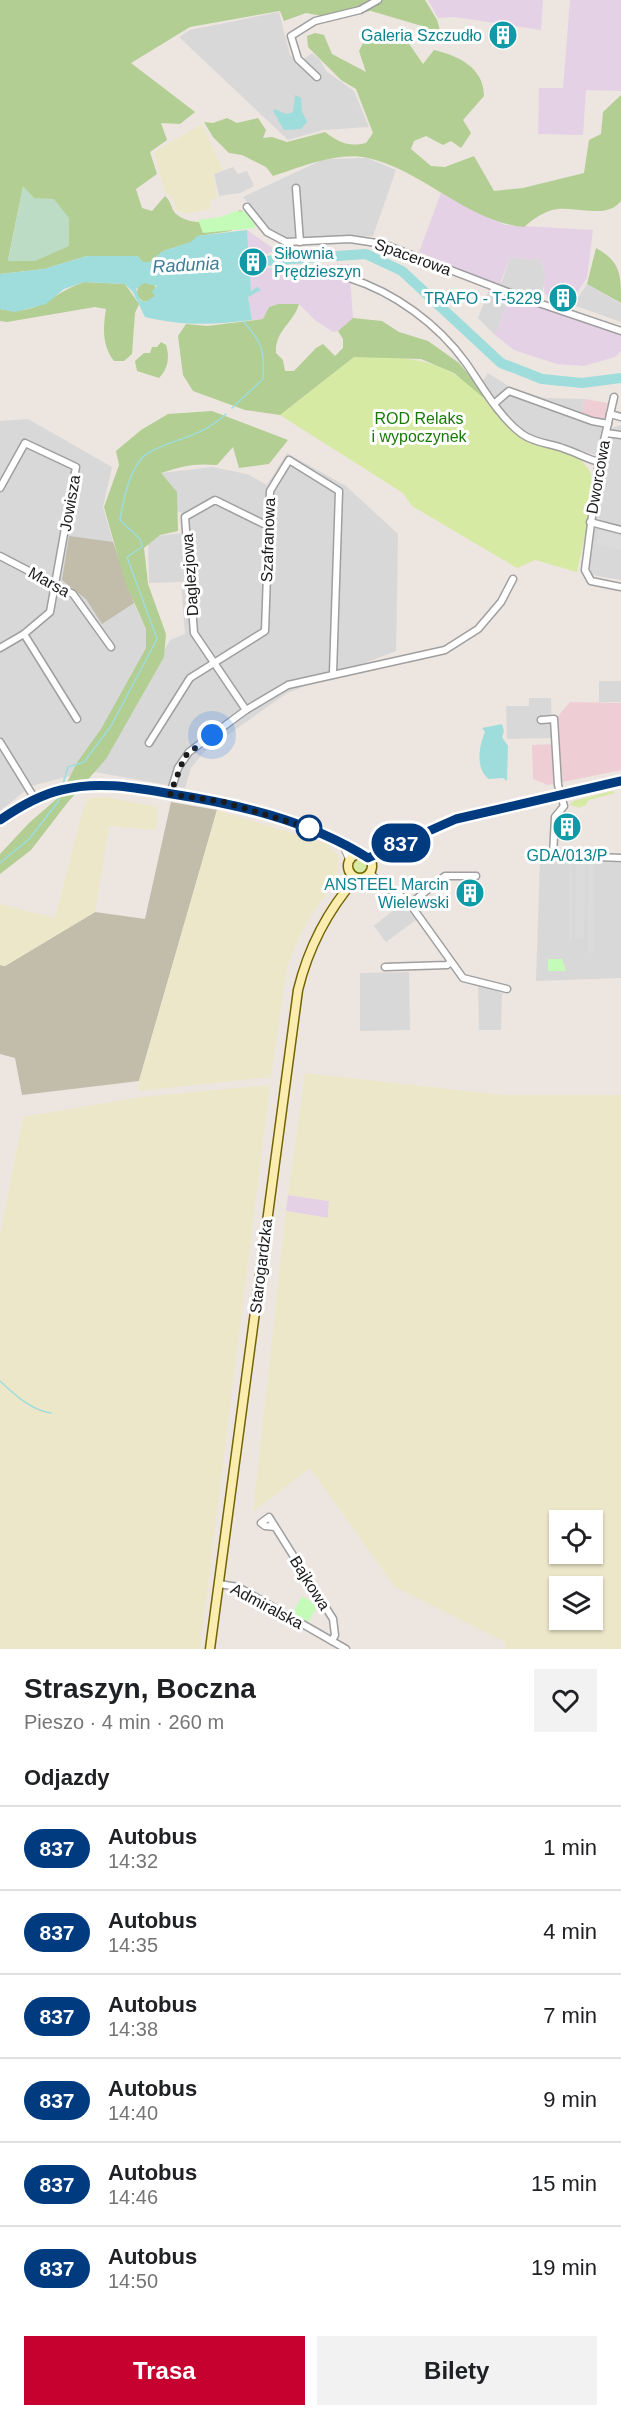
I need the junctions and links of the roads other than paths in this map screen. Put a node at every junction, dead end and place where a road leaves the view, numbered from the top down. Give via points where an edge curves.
1 (378, 0) edge
2 (317, 77) dead end
3 (296, 188) dead end
4 (247, 207) dead end
5 (300, 242) junction
6 (349, 278) dead end
7 (621, 331) edge
8 (614, 397) dead end
9 (495, 403) junction
10 (610, 414) junction
11 (621, 417) edge
12 (608, 424) junction
13 (606, 434) junction
14 (621, 435) edge
15 (599, 462) junction
16 (0, 488) edge
17 (590, 522) junction
18 (268, 526) junction
19 (621, 530) edge
20 (0, 556) edge
21 (513, 579) dead end
22 (56, 584) junction
23 (621, 587) edge
24 (24, 634) junction
25 (111, 647) dead end
26 (0, 648) edge
27 (214, 663) junction
28 (333, 673) junction
29 (246, 710) junction
30 (77, 719) dead end
31 (541, 720) dead end
32 (0, 742) edge
33 (149, 743) dead end
34 (621, 781) edge
35 (170, 794) junction
36 (562, 795) junction
37 (35, 799) junction
38 (0, 820) edge
39 (354, 857) junction
40 (620, 858) edge
41 (363, 871) junction
42 (476, 876) dead end
43 (410, 904) junction
44 (451, 962) junction
45 (385, 967) dead end
46 (507, 989) dead end
47 (275, 1527) dead end
48 (219, 1584) junction
49 (332, 1641) junction
50 (210, 1649) edge
51 (346, 1649) edge

1 - 2 street via 360,10 315,21 291,36 298,59
3 - 5 street
4 - 5 street, Spacerowa via 276,239
5 - 7 street, Spacerowa via 350,239 383,244
6 - 9 street via 374,286 429,325 464,361
8 - 10 street, Dworcowa
9 - 12 street via 509,392
9 - 15 street via 516,429 530,439
10 - 11 street
10 - 12 street, Dworcowa
12 - 13 street, Dworcowa
13 - 14 street
13 - 15 street, Dworcowa
15 - 17 street, Dworcowa
16 - 22 street, Jowisza via 25,442 76,467
17 - 19 street, Dworcowa
17 - 23 street, Dworcowa via 585,564 588,576 599,585
18 - 27 street, Szafranowa via 265,631
18 - 27 street, Daglezjowa via 215,500 185,517 194,633
18 - 28 street, Szafranowa via 270,491 289,459 339,491
20 - 22 street, Marsa
21 - 28 street via 501,602 478,629 445,650
22 - 24 street, Jowisza via 50,612
22 - 25 street, Marsa via 73,594
24 - 26 street, Jowisza
24 - 30 street
27 - 29 street, Daglezjowa
27 - 33 street, Szafranowa via 190,678
28 - 29 street via 288,685
29 - 35 street via 189,752 178,768
31 - 36 street via 554,719
32 - 37 street
34 - 36 main road, Starogardzka
35 - 37 street via 99,785 60,790
35 - 39 street via 249,809 321,832 343,843
36 - 40 street via 564,806 555,817 553,855
36 - 41 main road, Starogardzka via 456,819 388,850
37 - 38 street
39 - 41 main road
39 - 41 main road via 348,866
41 - 43 street
41 - 48 main road, Starogardzka via 343,893 310,951 298,990
42 - 43 street via 445,876
43 - 44 street
44 - 45 street
44 - 46 street via 463,978
47 - 49 street, Bajkowa via 333,1619
48 - 49 street, Admiralska via 238,1587
48 - 50 main road, Starogardzka
49 - 51 street, Admiralska

